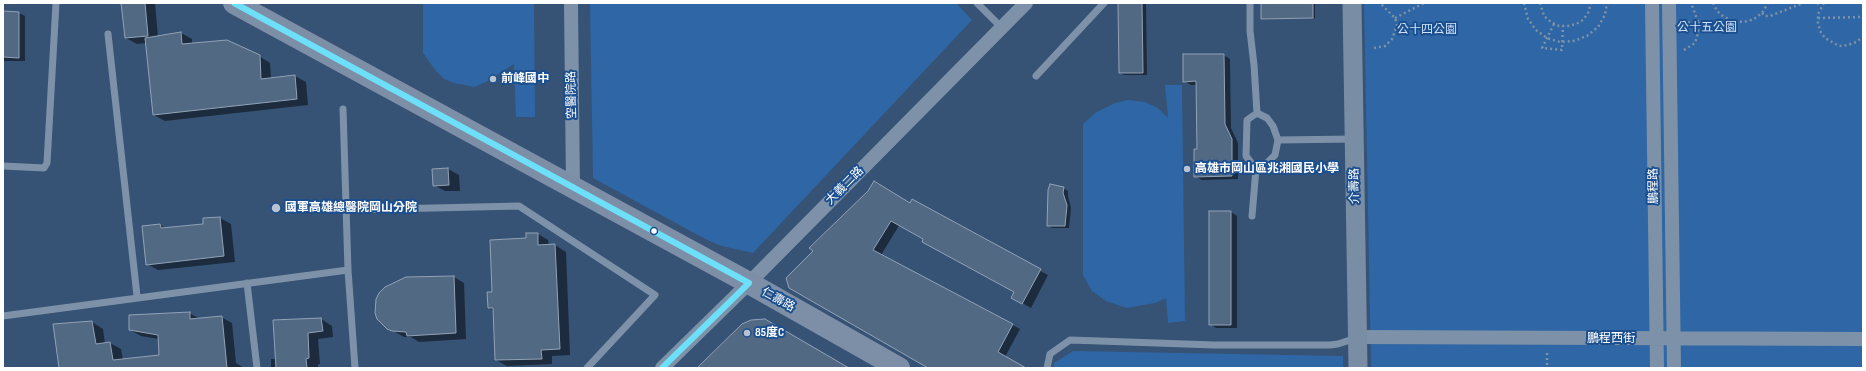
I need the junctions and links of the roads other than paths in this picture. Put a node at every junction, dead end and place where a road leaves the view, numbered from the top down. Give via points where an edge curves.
1 (56, 3) edge
2 (234, 3) edge
3 (571, 3) edge
4 (977, 3) edge
5 (1026, 3) edge
6 (1104, 3) edge
7 (1250, 3) edge
8 (1352, 3) edge
9 (1652, 3) edge
10 (1670, 3) edge
11 (1002, 28) junction
12 (108, 34) dead end
13 (1036, 76) dead end
14 (343, 109) dead end
15 (1257, 112) junction
16 (1354, 139) junction
17 (1278, 140) junction
18 (3, 166) edge
19 (1256, 170) junction
20 (573, 188) junction
21 (346, 210) junction
22 (1252, 216) dead end
23 (348, 270) junction
24 (247, 282) junction
25 (749, 283) junction
26 (137, 296) junction
27 (3, 316) edge
28 (1359, 337) junction
29 (1657, 339) junction
30 (1674, 339) junction
31 (1863, 339) edge
32 (257, 368) edge
33 (354, 368) edge
34 (587, 368) edge
35 (662, 368) edge
36 (899, 368) edge
37 (1047, 368) edge
38 (1358, 368) edge
39 (1657, 368) edge
40 (1674, 368) edge

1 - 18 lane via 47,163 44,168
2 - 20 main road, 仁壽路
3 - 20 street, 空醫院路
4 - 11 lane
5 - 11 street, 大義二路
6 - 13 lane
7 - 15 lane
8 - 16 main road, 介壽路
9 - 29 street, 鵬程路
10 - 30 street, 鵬程路
11 - 25 street, 大義二路
12 - 26 lane
14 - 21 lane
15 - 17 lane via 1270,122
15 - 19 lane via 1247,120 1246,156
16 - 17 lane
16 - 28 main road, 介壽路
17 - 19 lane via 1275,155
19 - 22 lane
20 - 25 main road, 仁壽路
21 - 23 lane
21 - 34 lane via 519,206 655,295
23 - 24 lane
23 - 33 lane
24 - 26 lane
24 - 32 lane
25 - 35 street, 大義二路
25 - 36 main road, 仁壽路
26 - 27 lane
28 - 29 street, 鵬程西街
28 - 37 lane via 1330,345 1214,345 1070,340 1050,354
28 - 38 main road, 介壽路
29 - 30 street, 鵬程西街
29 - 39 street, 鵬程路
30 - 31 street, 鵬程西街
30 - 40 street, 鵬程路

